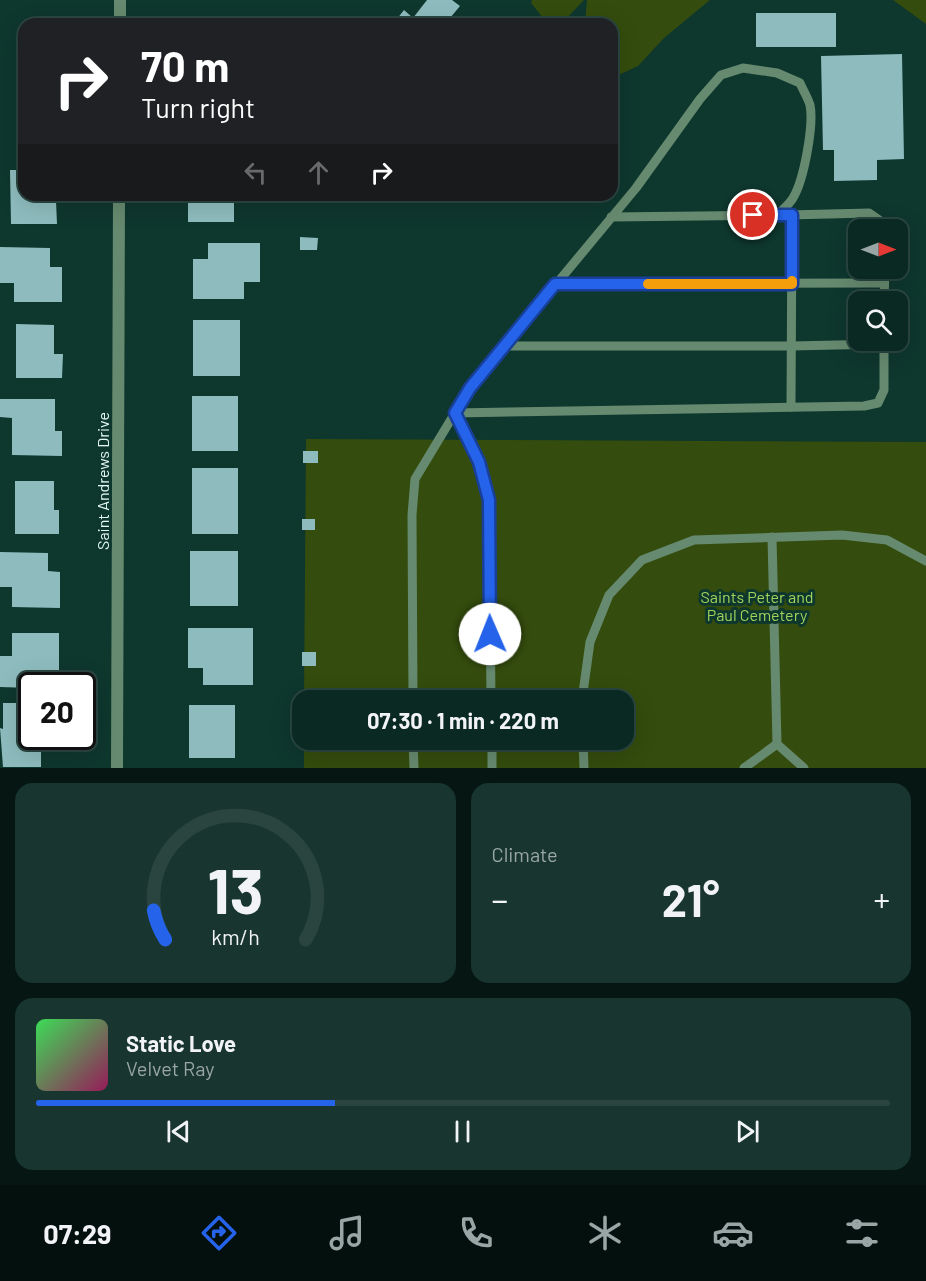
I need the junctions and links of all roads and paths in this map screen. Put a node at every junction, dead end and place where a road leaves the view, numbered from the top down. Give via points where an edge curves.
1 (120, 0) edge
2 (120, 18) edge
3 (119, 201) edge
4 (777, 215) junction
5 (792, 215) junction
6 (611, 217) junction
7 (878, 219) edge
8 (885, 279) edge
9 (885, 283) junction
10 (555, 284) junction
11 (792, 284) junction
12 (885, 291) edge
13 (848, 344) edge
14 (504, 346) junction
15 (791, 346) junction
16 (885, 351) edge
17 (791, 407) junction
18 (455, 413) junction
19 (772, 537) junction
20 (926, 561) edge
21 (413, 690) edge
22 (491, 690) edge
23 (583, 690) edge
24 (777, 744) junction
25 (413, 750) edge
26 (492, 750) edge
27 (583, 750) edge
28 (117, 768) edge
29 (414, 768) edge
30 (492, 768) edge
31 (584, 768) edge
32 (744, 768) edge
33 (804, 768) edge

1 - 2 street
3 - 28 street, Saint Andrews Drive
4 - 5 lane
4 - 6 lane
4 - 6 lane via 799,188 809,140 810,105 800,83 777,73 742,68 721,75
5 - 7 lane via 869,213
5 - 11 lane
6 - 10 lane
8 - 9 lane
9 - 11 lane
9 - 12 lane
10 - 11 lane
10 - 14 lane
11 - 15 lane
13 - 15 lane
14 - 15 lane
14 - 18 lane
15 - 17 lane
16 - 17 lane via 885,390 879,403
17 - 18 lane
18 - 21 lane via 415,479
18 - 22 lane via 479,462 489,500
19 - 20 lane via 842,535 887,540
19 - 23 lane via 694,540 642,560 609,595 590,642
19 - 24 lane
24 - 32 lane
24 - 33 lane
25 - 29 lane
26 - 30 lane
27 - 31 lane

